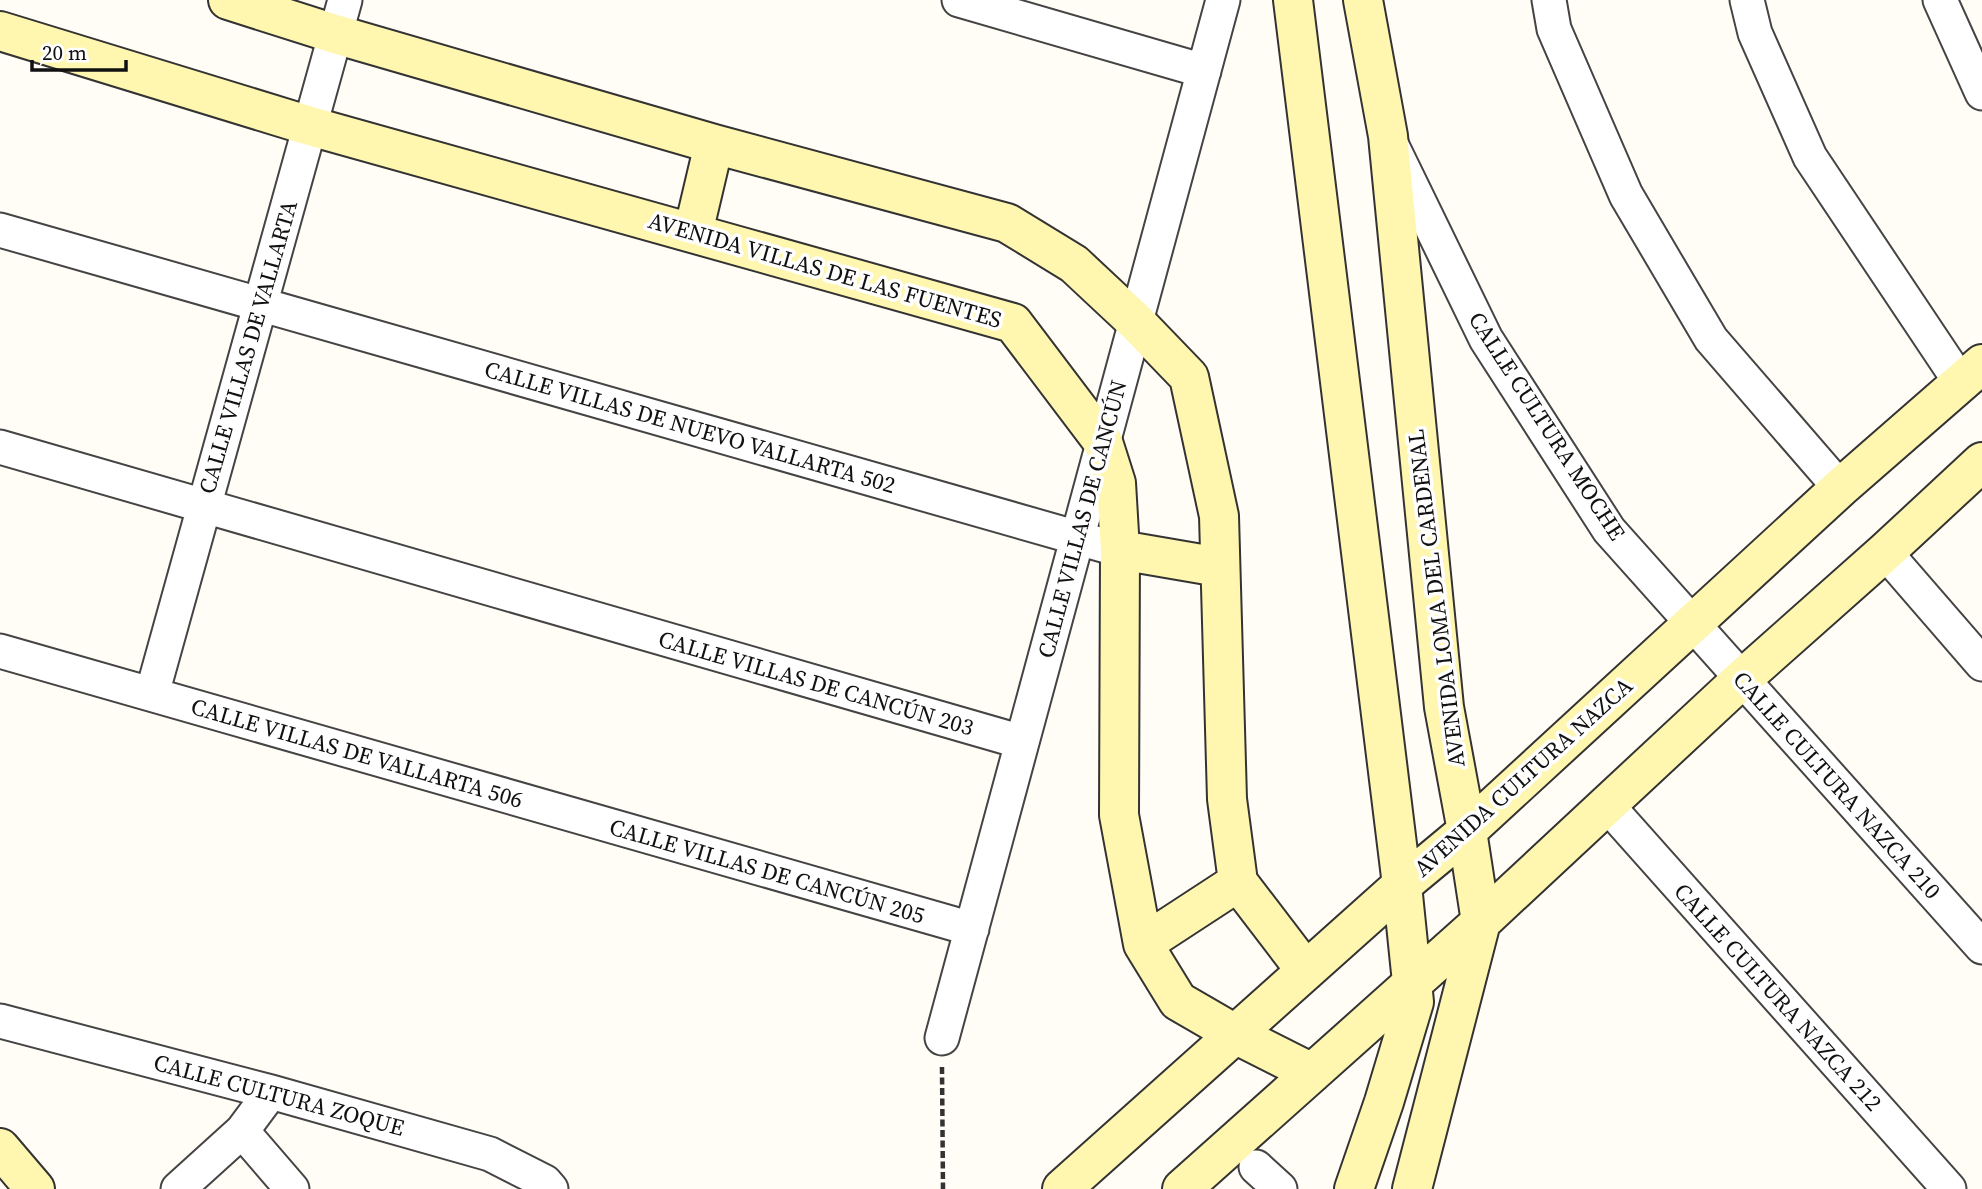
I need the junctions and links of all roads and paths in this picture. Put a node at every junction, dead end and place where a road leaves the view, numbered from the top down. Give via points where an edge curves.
1 (228, 0) edge
2 (959, 0) edge
3 (1223, 0) edge
4 (1293, 0) edge
5 (1363, 0) edge
6 (1549, 0) edge
7 (1747, 0) edge
8 (1940, 0) edge
9 (340, 17) edge
10 (0, 31) edge
11 (1204, 71) junction
12 (1982, 93) edge
13 (310, 126) junction
14 (1388, 136) junction
15 (714, 144) junction
16 (0, 230) edge
17 (692, 233) junction
18 (260, 305) junction
19 (1136, 322) junction
20 (1971, 374) edge
21 (1103, 442) junction
22 (0, 447) edge
23 (1982, 462) edge
24 (1840, 488) junction
25 (204, 506) junction
26 (1077, 537) junction
27 (1120, 550) junction
28 (1885, 552) junction
29 (1219, 567) junction
30 (1692, 624) junction
31 (0, 651) edge
32 (1982, 664) edge
33 (1742, 679) junction
34 (152, 694) junction
35 (1022, 743) junction
36 (1607, 805) junction
37 (562, 812) joint
38 (1467, 831) junction
39 (1238, 882) junction
40 (1402, 885) junction
41 (1481, 922) junction
42 (972, 929) junction
43 (1143, 944) junction
44 (1982, 947) edge
45 (1306, 971) junction
46 (1413, 984) junction
47 (0, 1021) edge
48 (1235, 1034) junction
49 (942, 1038) joint
50 (1312, 1073) junction
51 (271, 1092) junction
52 (242, 1130) junction
53 (0, 1148) edge
54 (35, 1189) edge
55 (178, 1189) edge
56 (292, 1189) edge
57 (551, 1189) edge
58 (943, 1189) edge
59 (1062, 1189) edge
60 (1182, 1189) edge
61 (1354, 1189) edge
62 (1412, 1189) edge
63 (1949, 1189) edge

1 - 9 street
2 - 11 street
3 - 11 street, CALLE VILLAS DE CANCÚN
4 - 40 street
5 - 14 street, AVENIDA LOMA DEL CARDENAL
6 - 24 street via 1554,29 1626,195 1711,339
7 - 20 street via 1755,33 1810,157
8 - 12 street
9 - 13 street, CALLE VILLAS DE VALLARTA
9 - 15 street
10 - 13 street, AVENIDA VILLAS DE LAS FUENTES
11 - 19 street, CALLE VILLAS DE CANCÚN
13 - 17 street, AVENIDA VILLAS DE LAS FUENTES
13 - 18 street, CALLE VILLAS DE VALLARTA
14 - 30 street, CALLE CULTURA MOCHE via 1486,339 1609,530
14 - 38 street, AVENIDA LOMA DEL CARDENAL via 1444,707
15 - 17 street
15 - 19 street via 1007,223 1074,264
16 - 18 street, CALLE VILLAS DE NUEVO VALLARTA 502
17 - 21 street, AVENIDA VILLAS DE LAS FUENTES via 1013,323
18 - 25 street, CALLE VILLAS DE VALLARTA
18 - 26 street, CALLE VILLAS DE NUEVO VALLARTA 502
19 - 21 street, CALLE VILLAS DE CANCÚN
19 - 29 street via 1189,377 1219,516
20 - 24 street, AVENIDA CULTURA NAZCA
21 - 26 street, CALLE VILLAS DE CANCÚN
21 - 27 street, AVENIDA VILLAS DE LAS FUENTES via 1116,483
22 - 25 street, CALLE VILLAS DE CANCÚN 203
23 - 28 street
24 - 30 street, AVENIDA CULTURA NAZCA
25 - 34 street, CALLE VILLAS DE VALLARTA
25 - 35 street, CALLE VILLAS DE CANCÚN 203
26 - 27 street, CALLE VILLAS DE NUEVO VALLARTA 502
26 - 35 street, CALLE VILLAS DE CANCÚN
27 - 29 street
27 - 43 street, AVENIDA VILLAS DE LAS FUENTES via 1119,815
28 - 32 street
28 - 33 street
29 - 39 street via 1227,799
30 - 33 street, CALLE CULTURA NAZCA 210
30 - 38 street, AVENIDA CULTURA NAZCA
31 - 34 street, CALLE VILLAS DE VALLARTA 506
33 - 36 street
33 - 44 street, CALLE CULTURA NAZCA 210
34 - 37 street, CALLE VILLAS DE VALLARTA 506
35 - 42 street, CALLE VILLAS DE CANCÚN
36 - 41 street
36 - 63 street, CALLE CULTURA NAZCA 212
37 - 42 street, CALLE VILLAS DE CANCÚN 205
38 - 40 street, AVENIDA CULTURA NAZCA
38 - 41 street, AVENIDA LOMA DEL CARDENAL
39 - 43 street
39 - 45 street
40 - 45 street, AVENIDA CULTURA NAZCA
40 - 46 street
41 - 46 street
41 - 62 street, AVENIDA LOMA DEL CARDENAL
42 - 49 street, CALLE VILLAS DE CANCÚN
43 - 48 street, AVENIDA VILLAS DE LAS FUENTES via 1178,1001
45 - 48 street, AVENIDA CULTURA NAZCA
46 - 50 street
46 - 61 street via 1414,1002
47 - 51 street, CALLE CULTURA ZOQUE
48 - 50 street, AVENIDA VILLAS DE LAS FUENTES
48 - 59 street, AVENIDA CULTURA NAZCA
49 - 58 path
50 - 60 street
51 - 52 street
51 - 57 street, CALLE CULTURA ZOQUE via 490,1154
52 - 55 street
52 - 56 street
53 - 54 street

